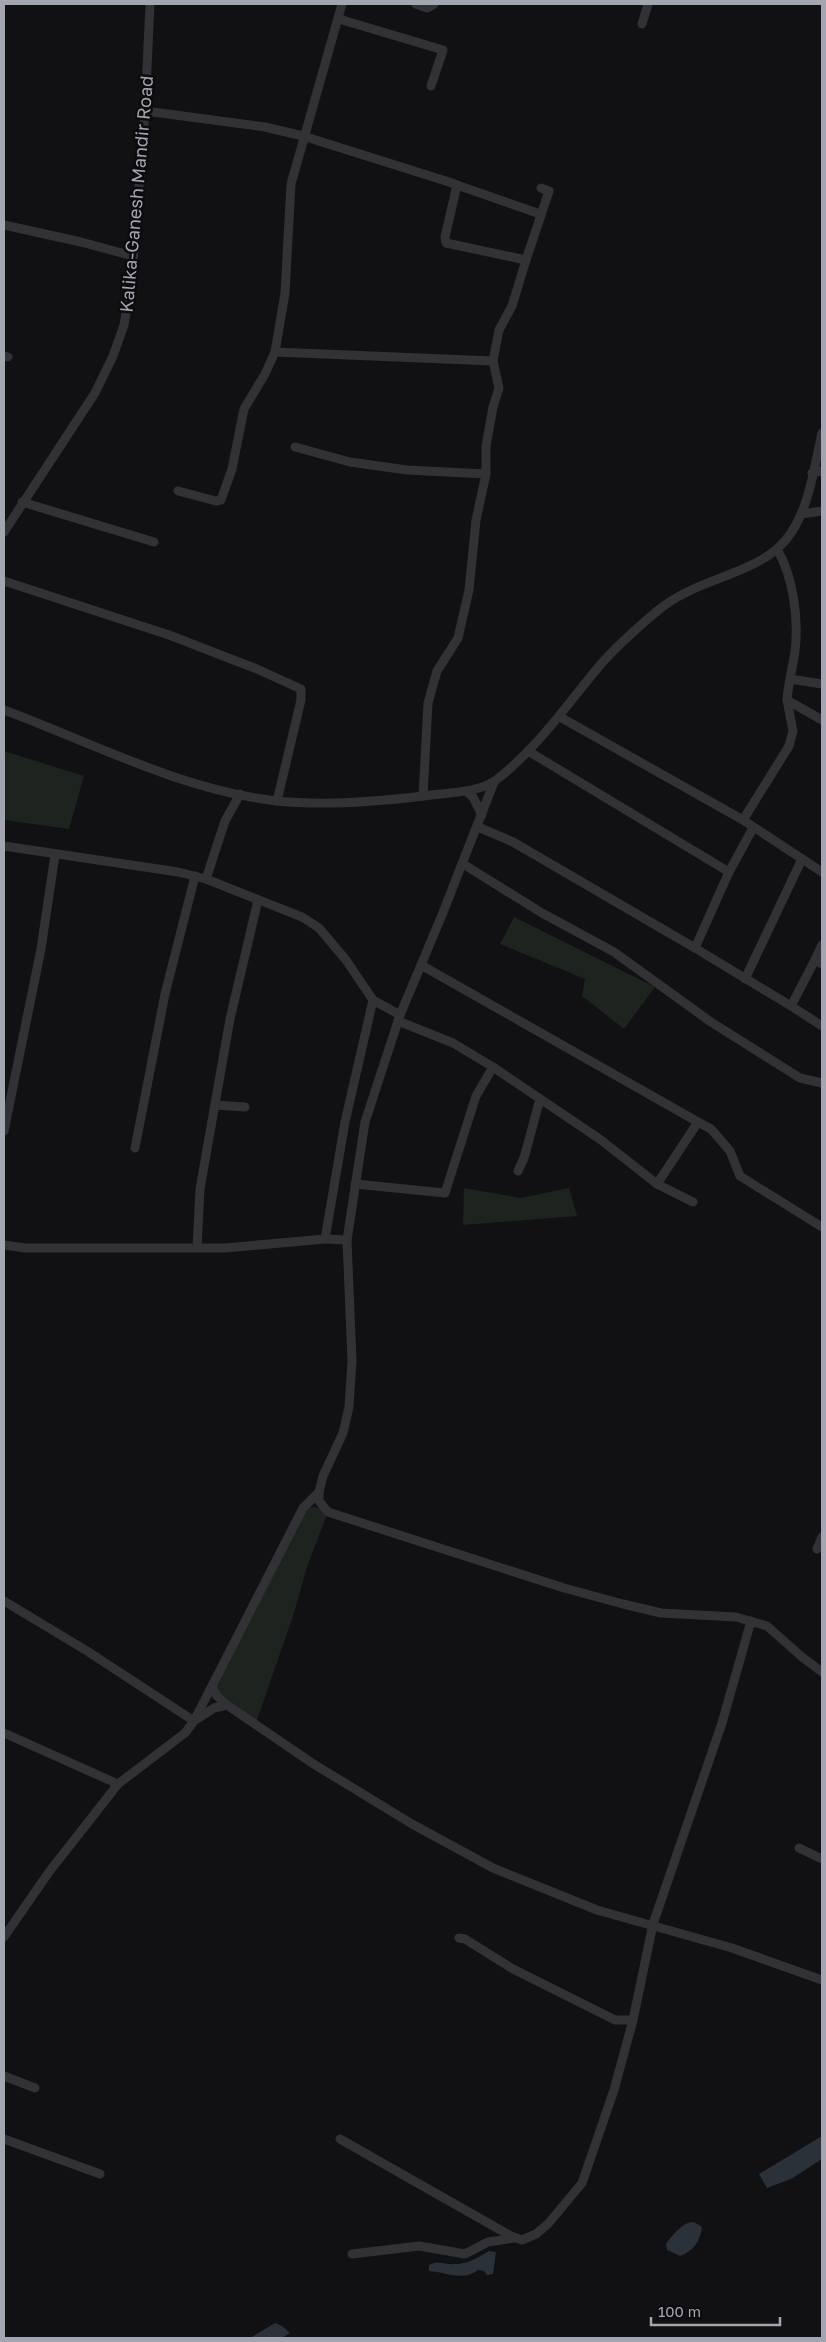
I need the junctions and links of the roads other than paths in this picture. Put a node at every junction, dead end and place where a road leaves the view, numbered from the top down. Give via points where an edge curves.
1 (150, 4) edge
2 (342, 4) edge
3 (416, 4) edge
4 (434, 4) edge
5 (648, 4) edge
6 (339, 19) junction
7 (642, 24) dead end
8 (431, 86) dead end
9 (145, 111) junction
10 (304, 136) junction
11 (457, 185) junction
12 (541, 188) dead end
13 (540, 214) junction
14 (4, 225) edge
15 (133, 256) junction
16 (526, 260) junction
17 (275, 352) junction
18 (493, 361) junction
19 (822, 433) edge
20 (295, 447) dead end
21 (822, 471) edge
22 (812, 473) junction
23 (486, 474) junction
24 (178, 491) dead end
25 (22, 502) junction
26 (822, 511) edge
27 (801, 514) junction
28 (4, 532) edge
29 (154, 542) dead end
30 (777, 549) junction
31 (4, 581) edge
32 (790, 679) junction
33 (822, 684) edge
34 (788, 700) junction
35 (4, 710) edge
36 (560, 717) junction
37 (822, 720) edge
38 (528, 751) junction
39 (494, 782) junction
40 (466, 791) junction
41 (240, 794) junction
42 (424, 796) junction
43 (277, 801) junction
44 (482, 815) junction
45 (743, 820) junction
46 (478, 827) junction
47 (753, 828) junction
48 (4, 846) edge
49 (55, 855) junction
50 (802, 859) junction
51 (463, 864) junction
52 (729, 872) junction
53 (822, 872) edge
54 (195, 876) junction
55 (206, 880) junction
56 (258, 900) junction
57 (822, 946) edge
58 (695, 948) junction
59 (819, 962) edge
60 (421, 965) junction
61 (745, 979) junction
62 (372, 1000) junction
63 (791, 1006) junction
64 (399, 1018) junction
65 (822, 1026) edge
66 (492, 1067) junction
67 (822, 1083) edge
68 (540, 1098) junction
69 (216, 1105) junction
70 (245, 1107) dead end
71 (698, 1122) junction
72 (4, 1131) edge
73 (135, 1148) dead end
74 (518, 1171) dead end
75 (355, 1184) junction
76 (657, 1184) junction
77 (693, 1202) dead end
78 (822, 1227) edge
79 (325, 1239) junction
80 (347, 1240) junction
81 (4, 1245) edge
82 (197, 1248) junction
83 (319, 1492) junction
84 (303, 1508) junction
85 (323, 1508) junction
86 (822, 1538) edge
87 (817, 1549) dead end
88 (4, 1601) edge
89 (751, 1621) junction
90 (822, 1672) edge
91 (212, 1687) junction
92 (227, 1705) junction
93 (194, 1721) junction
94 (4, 1733) edge
95 (118, 1784) junction
96 (799, 1848) dead end
97 (822, 1859) edge
98 (653, 1924) junction
99 (4, 1937) edge
100 (459, 1938) dead end
101 (822, 1980) edge
102 (633, 2020) junction
103 (4, 2076) edge
104 (35, 2088) dead end
105 (4, 2139) edge
106 (340, 2139) dead end
107 (100, 2174) dead end
108 (516, 2238) junction
109 (352, 2254) dead end

1 - 9 street, Kalika-Ganesh Mandir Road
2 - 6 street
3 - 4 street via 427,8
5 - 7 street
6 - 8 street via 443,50
6 - 10 street
9 - 10 street via 265,127
9 - 15 street, Kalika-Ganesh Mandir Road
10 - 11 street
10 - 17 street via 291,184 285,293
11 - 13 street
11 - 16 street via 446,242
12 - 13 street via 549,191
13 - 16 street
14 - 15 street
15 - 25 street, Kalika-Ganesh Mandir Road via 124,325 113,356 95,393
16 - 18 street via 512,306 499,330
17 - 18 street
17 - 24 street via 244,409 232,469 221,500
18 - 23 street via 499,388 486,446
19 - 22 street
20 - 23 street via 350,462 407,470
21 - 22 street
22 - 27 street
23 - 42 street via 476,520 469,590 458,638 437,671 428,703
25 - 28 street, Kalika-Ganesh Mandir Road
25 - 29 street
26 - 27 street
27 - 30 street
30 - 32 street via 790,585 795,617 795,650
30 - 36 street via 752,565 690,590 665,604 602,664
31 - 43 street via 170,635 301,689
32 - 33 street
32 - 34 street
34 - 37 street
34 - 45 street via 793,731 789,746
35 - 41 street via 143,766
36 - 38 street
36 - 45 street
38 - 39 street
38 - 52 street
39 - 40 street
39 - 44 street
40 - 42 street
40 - 44 street
41 - 43 street
41 - 55 street via 225,821
42 - 43 street via 359,802
44 - 46 street
45 - 47 street
46 - 51 street
46 - 58 street via 513,842
47 - 50 street
47 - 52 street
48 - 49 street
49 - 54 street
49 - 72 street via 39,958
50 - 53 street
50 - 61 street
51 - 60 street
51 - 67 street via 542,913 614,952 711,1022 800,1078
52 - 58 street
54 - 55 street
54 - 73 street via 165,994
55 - 56 street
56 - 62 street via 302,917 319,928 346,960
56 - 69 street via 230,1020
57 - 59 street
58 - 61 street
59 - 63 street
60 - 64 street
60 - 71 street
61 - 63 street
62 - 64 street
62 - 79 street via 345,1122
63 - 65 street
64 - 66 street via 453,1043
64 - 75 street via 364,1122
66 - 68 street
66 - 75 street via 476,1096 445,1193
68 - 74 street
68 - 76 street
69 - 70 street
69 - 82 street via 200,1190
71 - 76 street
71 - 78 street via 710,1129 730,1152 740,1176
75 - 80 street
76 - 77 street
79 - 80 street
79 - 82 street
80 - 83 street via 352,1392 343,1433
81 - 82 street via 25,1248
83 - 84 street
83 - 85 street
84 - 85 street
84 - 91 street
85 - 89 street via 351,1520 623,1604 661,1613 710,1614
86 - 87 street
88 - 93 street
89 - 90 street via 767,1626
89 - 98 street via 722,1723
91 - 92 street
91 - 93 street
92 - 93 street via 214,1708
92 - 98 street via 320,1768 493,1868 596,1910
93 - 95 street via 185,1733
94 - 95 street
95 - 99 street via 49,1872
96 - 97 street
98 - 101 street
98 - 102 street
100 - 102 street via 615,2020
102 - 108 street via 614,2090 582,2183 542,2229 522,2240
103 - 104 street
105 - 107 street
106 - 108 street
108 - 109 street via 488,2242 464,2254 419,2246

